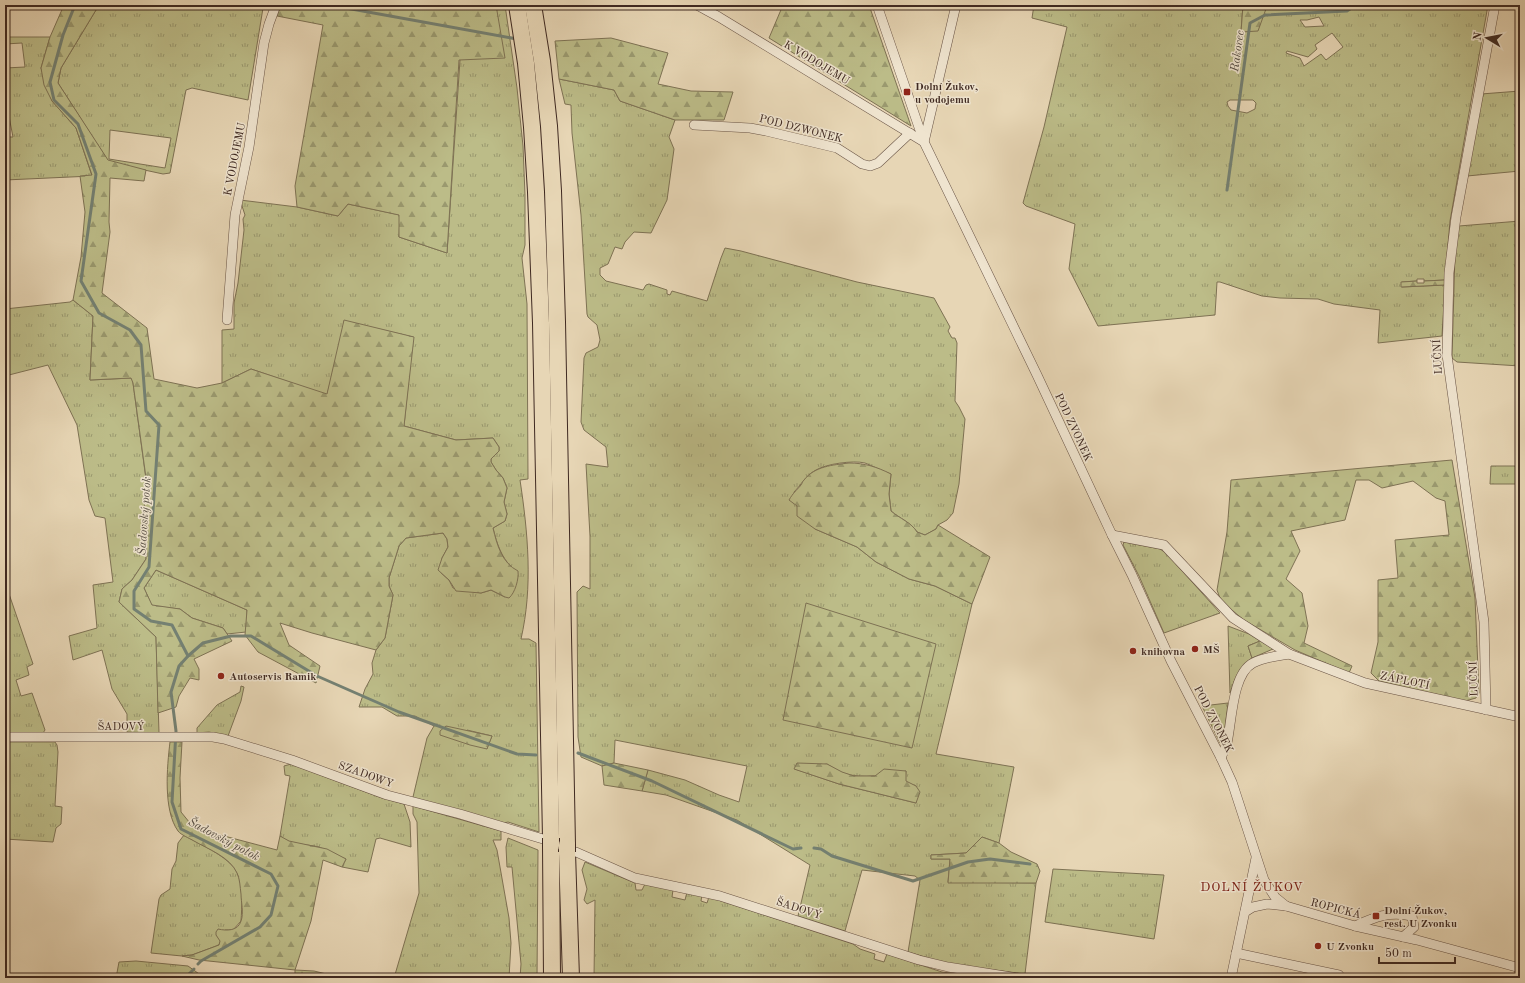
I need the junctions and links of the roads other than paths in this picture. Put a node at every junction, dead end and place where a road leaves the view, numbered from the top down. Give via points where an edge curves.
1 (276, 5) edge
2 (518, 5) edge
3 (534, 5) edge
4 (697, 5) edge
5 (876, 5) edge
6 (956, 5) edge
7 (1495, 5) edge
8 (694, 125) dead end
9 (910, 133) junction
10 (924, 142) junction
11 (227, 320) dead end
12 (1112, 535) junction
13 (1290, 654) junction
14 (1486, 710) junction
15 (1520, 717) edge
16 (5, 737) edge
17 (182, 738) joint
18 (1221, 758) junction
19 (548, 841) junction
20 (570, 850) junction
21 (1256, 857) junction
22 (1286, 906) junction
23 (1245, 912) junction
24 (1355, 926) junction
25 (1403, 937) junction
26 (1236, 953) junction
27 (1520, 968) edge
28 (1339, 975) dead end
29 (552, 978) edge
30 (570, 978) edge
31 (1018, 978) edge
32 (1231, 978) edge

1 - 11 street, K VODOJEMU via 264,43 249,147 235,215
2 - 19 highway via 532,120 541,331
3 - 20 highway via 549,126 553,191
4 - 9 street, K VODOJEMU
5 - 10 street, POD ZVONEK
6 - 10 street
7 - 14 street, LUČNÍ via 1456,217 1449,273 1447,355 1484,622
8 - 9 street, POD DZWONEK via 766,131 837,148 862,164 870,166 878,163
9 - 10 street, K VODOJEMU
10 - 12 street, POD ZVONEK
12 - 13 street, ZÁPLOTÍ via 1164,545 1232,618
12 - 18 street, POD ZVONEK via 1171,661
13 - 14 street, ZÁPLOTÍ via 1364,683
13 - 18 street via 1264,658 1252,663 1244,671 1238,684
14 - 15 street, ZÁPLOTÍ
16 - 17 street, ŠADOVÝ
17 - 19 street, SZADOWY via 224,739 292,760 387,795
18 - 21 street, POD ZVONEK via 1232,782
19 - 29 highway
20 - 30 highway
20 - 31 street, ŠADOVÝ via 635,878 720,896 919,960
21 - 22 street, POD ZVONEK via 1264,880
21 - 23 street, POD ZVONEK
22 - 23 street via 1267,904
22 - 24 street, ROPICKÁ
23 - 26 street, POD ZVONEK
24 - 25 street, ROPICKÁ
24 - 25 street via 1376,916 1399,913 1412,916 1414,927
25 - 27 street, ROPICKÁ
26 - 28 street
26 - 32 street, POD ZVONEK

